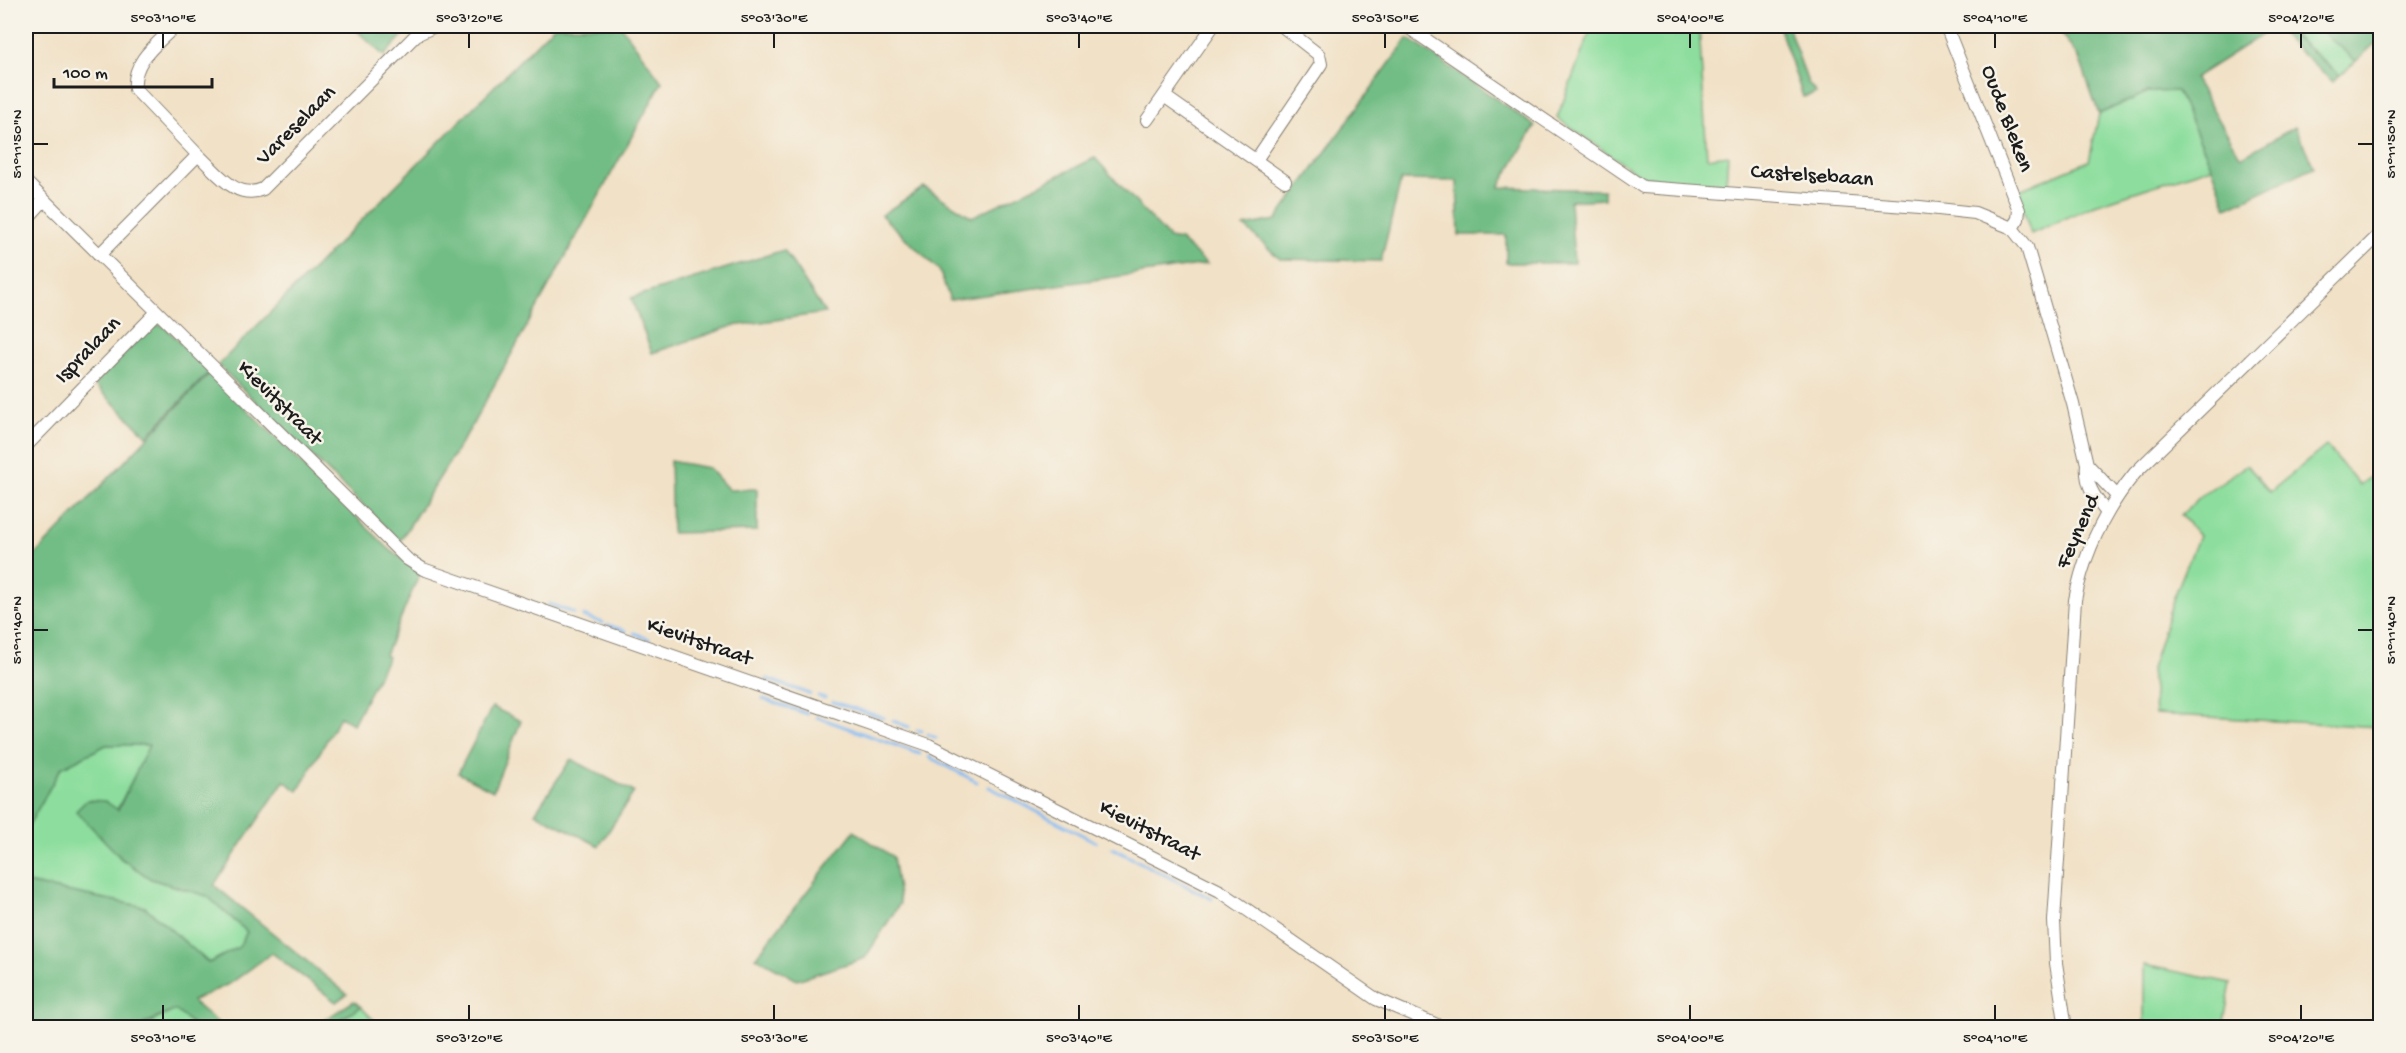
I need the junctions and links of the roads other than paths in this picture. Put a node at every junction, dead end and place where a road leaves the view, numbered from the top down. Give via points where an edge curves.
1 (175, 26) edge
2 (435, 26) edge
3 (1213, 26) edge
4 (1282, 26) edge
5 (1406, 26) edge
6 (1946, 26) edge
7 (419, 30) edge
8 (1164, 96) junction
9 (1147, 120) dead end
10 (198, 154) junction
11 (1256, 160) junction
12 (1285, 181) dead end
13 (26, 182) edge
14 (44, 200) junction
15 (26, 220) edge
16 (2012, 228) junction
17 (2380, 234) edge
18 (99, 255) junction
19 (157, 312) junction
20 (26, 446) edge
21 (2087, 464) junction
22 (2117, 496) junction
23 (2107, 513) junction
24 (1444, 1028) edge
25 (2067, 1028) edge

1 - 10 street, Vareselaan via 138,64 135,89
2 - 7 street, Vareselaan
3 - 8 street
4 - 11 street via 1319,55 1321,64
5 - 16 street, Castelsebaan via 1643,187 1976,213
6 - 16 street, Oude Bleken via 2019,210
7 - 10 street, Vareselaan via 263,189 251,194 240,192
8 - 9 street
8 - 11 street
10 - 18 street
11 - 12 street
13 - 14 street, Kievitstraat
14 - 15 street
14 - 18 street, Kievitstraat
16 - 21 street via 2027,247
17 - 22 street, Feynend via 2136,472
18 - 19 street, Kievitstraat
19 - 20 street, Ispralaan
19 - 24 street, Kievitstraat via 407,559 423,569 929,745 1220,891 1376,999
21 - 22 street
21 - 23 street via 2090,488
22 - 23 street, Feynend
23 - 25 street, Feynend via 2082,571 2071,643 2054,921 2056,963

